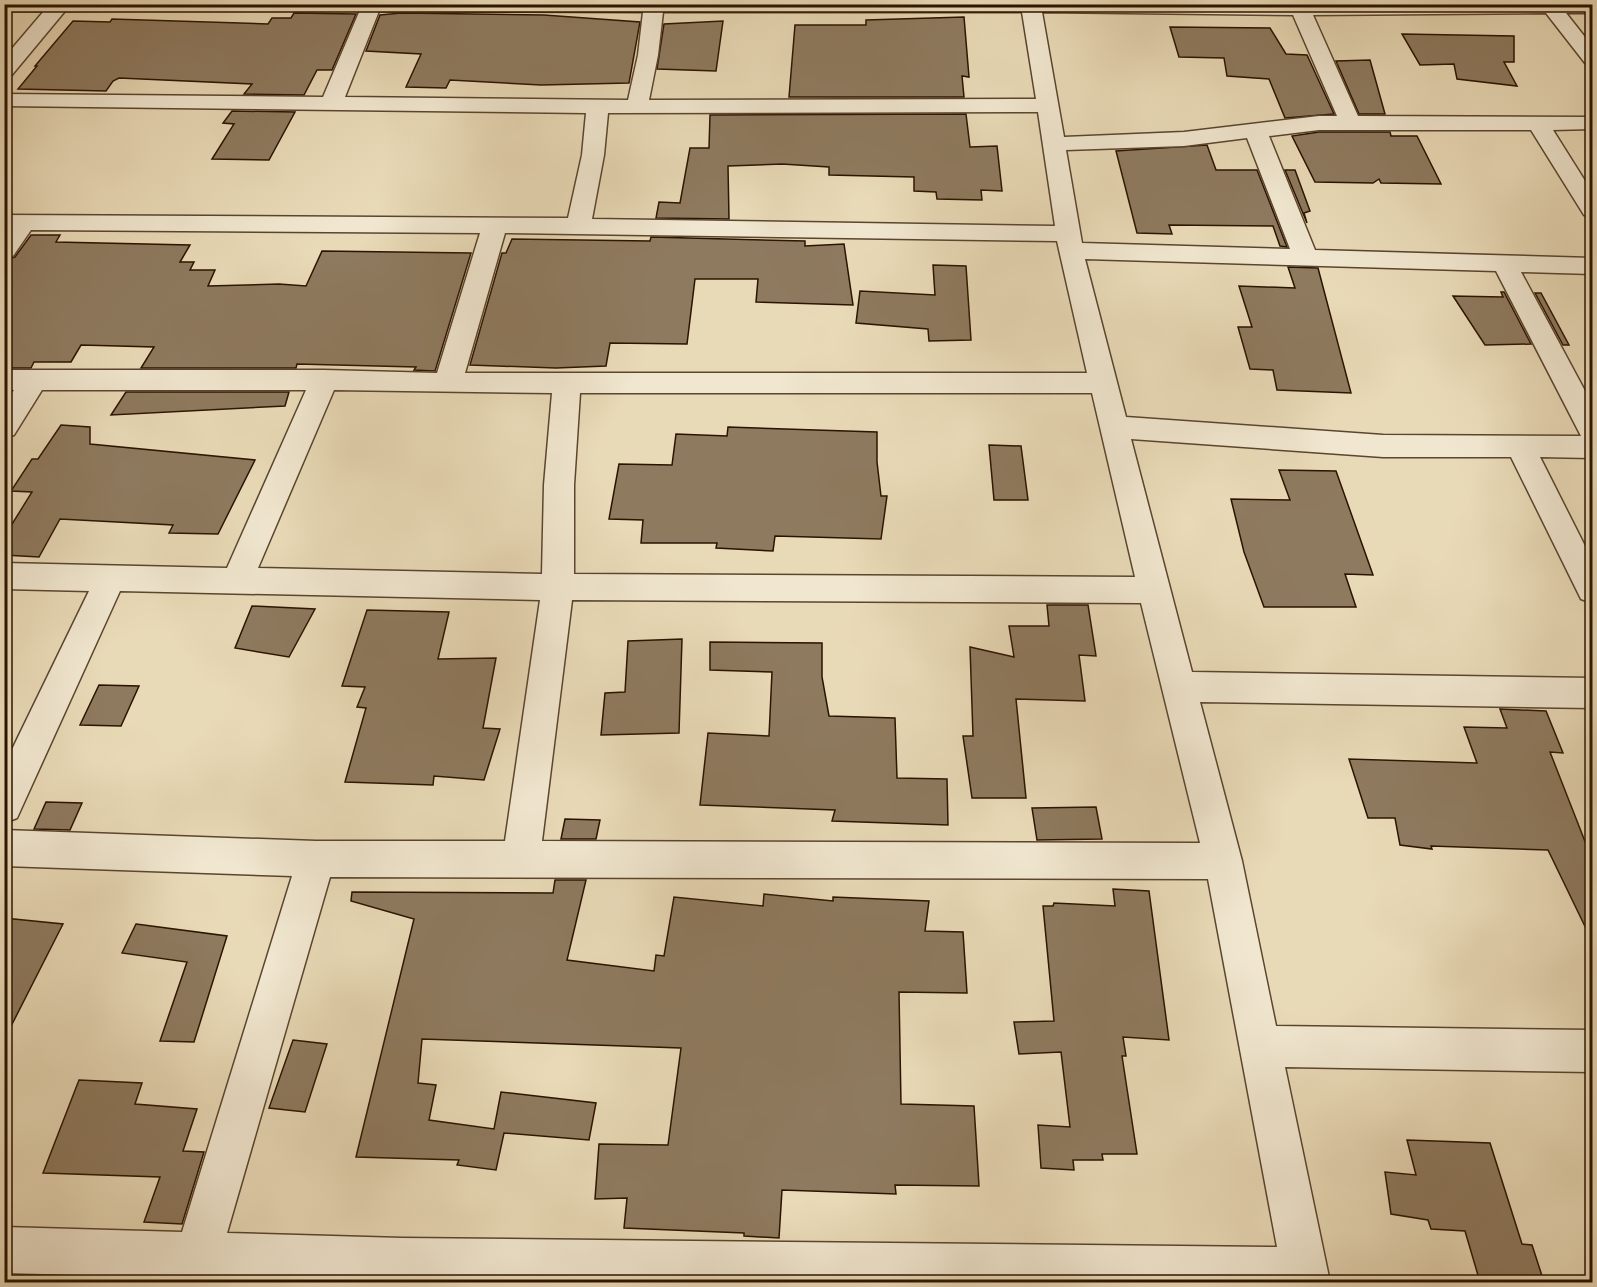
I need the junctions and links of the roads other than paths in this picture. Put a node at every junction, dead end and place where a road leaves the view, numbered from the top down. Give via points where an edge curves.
1 (174, 4) edge
2 (281, 4) edge
3 (4, 5) edge
4 (59, 5) edge
5 (654, 5) edge
6 (1032, 5) edge
7 (454, 6) edge
8 (1550, 6) edge
9 (371, 7) junction
10 (1299, 7) edge
11 (1593, 7) edge
12 (1593, 59) edge
13 (4, 72) edge
14 (4, 100) edge
15 (332, 102) junction
16 (1047, 105) junction
17 (598, 106) junction
18 (637, 107) junction
19 (1350, 122) junction
20 (1538, 123) junction
21 (1593, 123) edge
22 (1257, 132) junction
23 (1053, 144) junction
24 (1593, 210) edge
25 (14, 222) edge
26 (495, 225) junction
27 (578, 226) junction
28 (1070, 242) junction
29 (4, 250) edge
30 (1306, 258) junction
31 (1504, 263) junction
32 (1593, 266) edge
33 (4, 380) edge
34 (33, 380) junction
35 (324, 380) junction
36 (448, 383) junction
37 (567, 383) junction
38 (1102, 383) junction
39 (1113, 427) junction
40 (4, 428) edge
41 (1593, 430) edge
42 (1520, 447) junction
43 (1593, 447) edge
44 (4, 576) edge
45 (110, 579) junction
46 (237, 580) junction
47 (558, 587) junction
48 (1154, 590) junction
49 (1593, 590) edge
50 (1179, 687) junction
51 (1593, 693) edge
52 (4, 806) edge
53 (4, 848) edge
54 (521, 858) junction
55 (316, 860) junction
56 (1223, 861) junction
57 (1260, 1046) junction
58 (1593, 1051) edge
59 (198, 1255) junction
60 (7, 1256) edge
61 (400, 1272) edge
62 (1306, 1276) edge

1 - 4 street
2 - 9 street
3 - 4 street
4 - 13 street
5 - 6 street
5 - 7 street
5 - 18 street
6 - 10 street
6 - 16 street
7 - 9 street
8 - 10 street
8 - 11 street
8 - 12 street
9 - 15 street
10 - 19 street
14 - 15 street
15 - 17 street
16 - 18 street
16 - 23 street
17 - 18 street
17 - 27 street
19 - 20 street
19 - 22 street
20 - 21 street
20 - 24 street
22 - 23 street via 1184,140
22 - 30 street
23 - 28 street
25 - 26 street
25 - 29 street
26 - 27 street
26 - 36 street
27 - 28 street
28 - 30 street
28 - 38 street
30 - 31 street
31 - 32 street
31 - 41 street
33 - 34 street
34 - 35 street
34 - 40 street
35 - 36 street
35 - 46 street
36 - 37 street
37 - 38 street
37 - 47 street via 558,485
38 - 39 street
39 - 42 street via 1383,446
39 - 48 street
42 - 43 street
42 - 49 street
44 - 45 street
45 - 46 street
45 - 52 street
46 - 47 street
47 - 48 street
47 - 54 street
48 - 50 street
50 - 51 street
50 - 56 street
53 - 55 street
54 - 55 street
54 - 56 street
55 - 59 street
56 - 57 street
57 - 58 street
57 - 62 street
59 - 60 street
59 - 61 street
61 - 62 street

